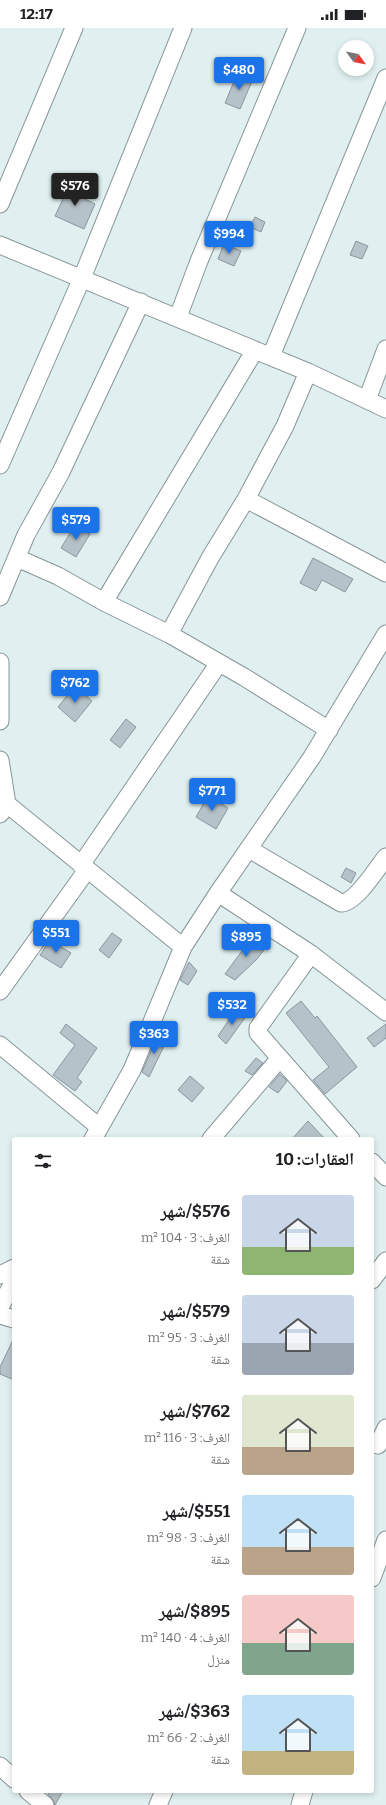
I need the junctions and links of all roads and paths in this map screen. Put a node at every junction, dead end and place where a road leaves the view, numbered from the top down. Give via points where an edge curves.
1 (74, 28) edge
2 (183, 28) edge
3 (297, 28) edge
4 (386, 78) edge
5 (0, 204) edge
6 (0, 245) edge
7 (82, 278) junction
8 (141, 302) junction
9 (178, 317) junction
10 (386, 349) edge
11 (263, 353) junction
12 (308, 372) junction
13 (367, 400) junction
14 (386, 409) edge
15 (0, 465) edge
16 (246, 499) junction
17 (17, 558) junction
18 (386, 573) edge
19 (0, 597) edge
20 (104, 602) junction
21 (169, 634) junction
22 (386, 634) edge
23 (0, 662) edge
24 (219, 663) junction
25 (0, 721) edge
26 (329, 730) junction
27 (0, 760) edge
28 (2, 803) edge
29 (249, 849) junction
30 (386, 857) edge
31 (84, 868) junction
32 (218, 893) junction
33 (183, 947) junction
34 (311, 954) junction
35 (0, 991) edge
36 (384, 1006) edge
37 (0, 1046) edge
38 (280, 1058) junction
39 (96, 1133) edge
40 (213, 1137) edge
41 (348, 1137) edge
42 (374, 1164) edge
43 (386, 1177) edge
44 (386, 1260) edge
45 (12, 1269) edge
46 (0, 1275) edge
47 (374, 1277) edge
48 (12, 1285) edge
49 (0, 1307) edge
50 (0, 1315) edge
51 (12, 1318) edge
52 (386, 1428) edge
53 (379, 1445) edge
54 (386, 1540) edge
55 (374, 1573) edge
56 (0, 1766) edge
57 (12, 1777) edge
58 (31, 1793) edge
59 (163, 1793) edge
60 (303, 1793) edge
61 (45, 1805) edge
62 (158, 1805) edge
63 (300, 1805) edge

1 - 5 street
2 - 7 street
3 - 9 street via 198,261
4 - 11 street
6 - 7 street
7 - 8 street
7 - 15 street
8 - 9 street
8 - 17 street via 61,472 26,535
9 - 11 street
10 - 13 street
11 - 12 street
11 - 20 street
12 - 13 street
12 - 16 street via 285,426
13 - 14 street
16 - 18 street
16 - 21 street via 210,558
17 - 19 street
17 - 20 street via 58,576
20 - 21 street
21 - 24 street
22 - 26 street
23 - 25 street
24 - 26 street
24 - 31 street
26 - 29 street
27 - 28 street
28 - 31 street
29 - 30 street via 345,903 353,898
29 - 32 street
31 - 33 street
31 - 35 street
32 - 33 street
32 - 34 street
33 - 39 street via 132,1070
34 - 36 street
34 - 38 street via 258,1028 258,1033
37 - 39 street
38 - 40 street
38 - 41 street
42 - 43 street
44 - 47 street
45 - 46 street
48 - 49 street
50 - 51 street
52 - 53 street
54 - 55 street
56 - 57 street
58 - 61 street
59 - 62 street
60 - 63 street

